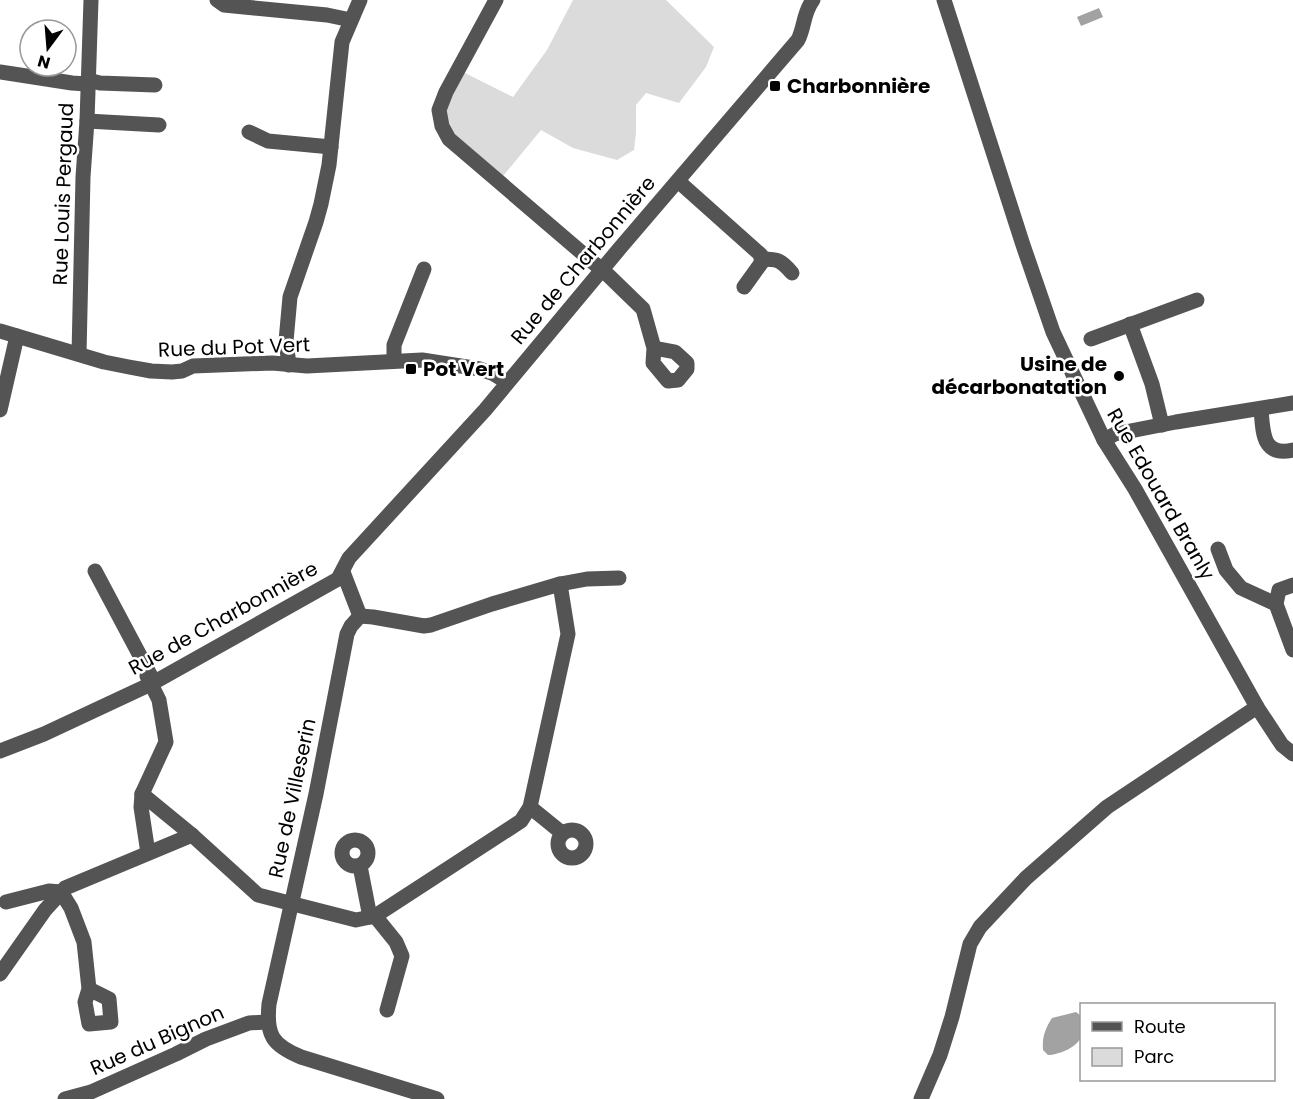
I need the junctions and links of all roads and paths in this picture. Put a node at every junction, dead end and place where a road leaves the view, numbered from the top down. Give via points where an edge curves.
1 (91, 0) edge
2 (217, 0) edge
3 (360, 0) edge
4 (496, 0) edge
5 (813, 0) edge
6 (944, 0) edge
7 (351, 20) junction
8 (0, 72) edge
9 (88, 82) junction
10 (155, 85) dead end
11 (87, 121) junction
12 (159, 125) dead end
13 (249, 132) dead end
14 (331, 147) junction
15 (678, 181) junction
16 (761, 259) junction
17 (424, 268) dead end
18 (602, 270) junction
19 (792, 273) dead end
20 (744, 287) dead end
21 (1197, 300) dead end
22 (1130, 324) junction
23 (0, 331) edge
24 (17, 336) junction
25 (1090, 339) dead end
26 (654, 348) dead end
27 (79, 354) junction
28 (394, 360) junction
29 (289, 364) junction
30 (507, 382) junction
31 (1293, 403) edge
32 (1261, 409) junction
33 (0, 410) edge
34 (1162, 425) junction
35 (1104, 440) junction
36 (1293, 450) edge
37 (1218, 549) dead end
38 (95, 571) dead end
39 (343, 572) junction
40 (619, 578) dead end
41 (560, 584) junction
42 (1293, 585) edge
43 (1276, 604) junction
44 (360, 616) junction
45 (1293, 650) edge
46 (151, 680) junction
47 (1257, 707) junction
48 (0, 751) edge
49 (1293, 754) edge
50 (142, 794) junction
51 (530, 807) junction
52 (562, 833) dead end
53 (192, 835) junction
54 (148, 853) junction
55 (360, 866) dead end
56 (61, 892) junction
57 (6, 902) dead end
58 (291, 903) junction
59 (372, 917) junction
60 (0, 974) edge
61 (89, 989) dead end
62 (387, 1010) dead end
63 (267, 1022) junction
64 (65, 1099) edge
65 (437, 1099) edge
66 (921, 1099) edge

1 - 9 street, Rue Louis Pergaud
2 - 7 street via 224,5
3 - 7 street
4 - 18 street via 446,92 439,110 442,126 449,139
5 - 15 street, Rue de Charbonnière via 798,40
6 - 35 street, Rue Edouard Branly via 1053,332
7 - 14 street via 342,42
8 - 9 street
9 - 10 street
9 - 11 street, Rue Louis Pergaud
11 - 12 street
11 - 27 street, Rue Louis Pergaud
13 - 14 street via 268,141
14 - 29 street via 319,213 290,297 286,341
15 - 16 street
15 - 18 street, Rue de Charbonnière
16 - 19 street via 776,259
16 - 20 street
17 - 28 street via 394,345
18 - 26 street via 644,309
18 - 30 street, Rue de Charbonnière
21 - 22 street
22 - 25 street
22 - 34 street
23 - 24 street, Rue du Pot Vert
24 - 27 street, Rue du Pot Vert
24 - 33 street
27 - 29 street, Rue du Pot Vert via 162,372 193,366
28 - 29 street, Rue du Pot Vert
28 - 30 street, Rue du Pot Vert via 480,369
30 - 39 street, Rue de Charbonnière via 350,558
31 - 32 street
32 - 34 street
32 - 36 street via 1265,442 1280,452
34 - 35 street
35 - 47 street, Rue Edouard Branly
37 - 43 street via 1226,570 1242,588
38 - 46 street
39 - 44 street
39 - 46 street, Rue de Charbonnière via 338,579
40 - 41 street
41 - 44 street via 431,625
41 - 51 street via 568,634
42 - 43 street via 1279,590
43 - 45 street
44 - 58 street, Rue de Villeserin via 347,634
46 - 48 street, Rue de Charbonnière via 44,734
46 - 50 street via 159,700 166,742
47 - 49 street, Rue Edouard Branly via 1282,745
47 - 66 street via 1107,807 1026,878 980,927 970,944 940,1055
50 - 53 street
50 - 54 street
51 - 52 street
51 - 59 street via 521,821
53 - 54 street
53 - 58 street via 258,895
54 - 56 street
55 - 59 street
56 - 57 street via 49,891
56 - 60 street
56 - 61 street via 84,942
58 - 59 street via 356,920
58 - 63 street, Rue de Villeserin
59 - 62 street via 396,942 402,956
63 - 64 street, Rue du Bignon via 249,1023 216,1035 91,1092
63 - 65 street, Rue de Villeserin via 272,1038 284,1050

